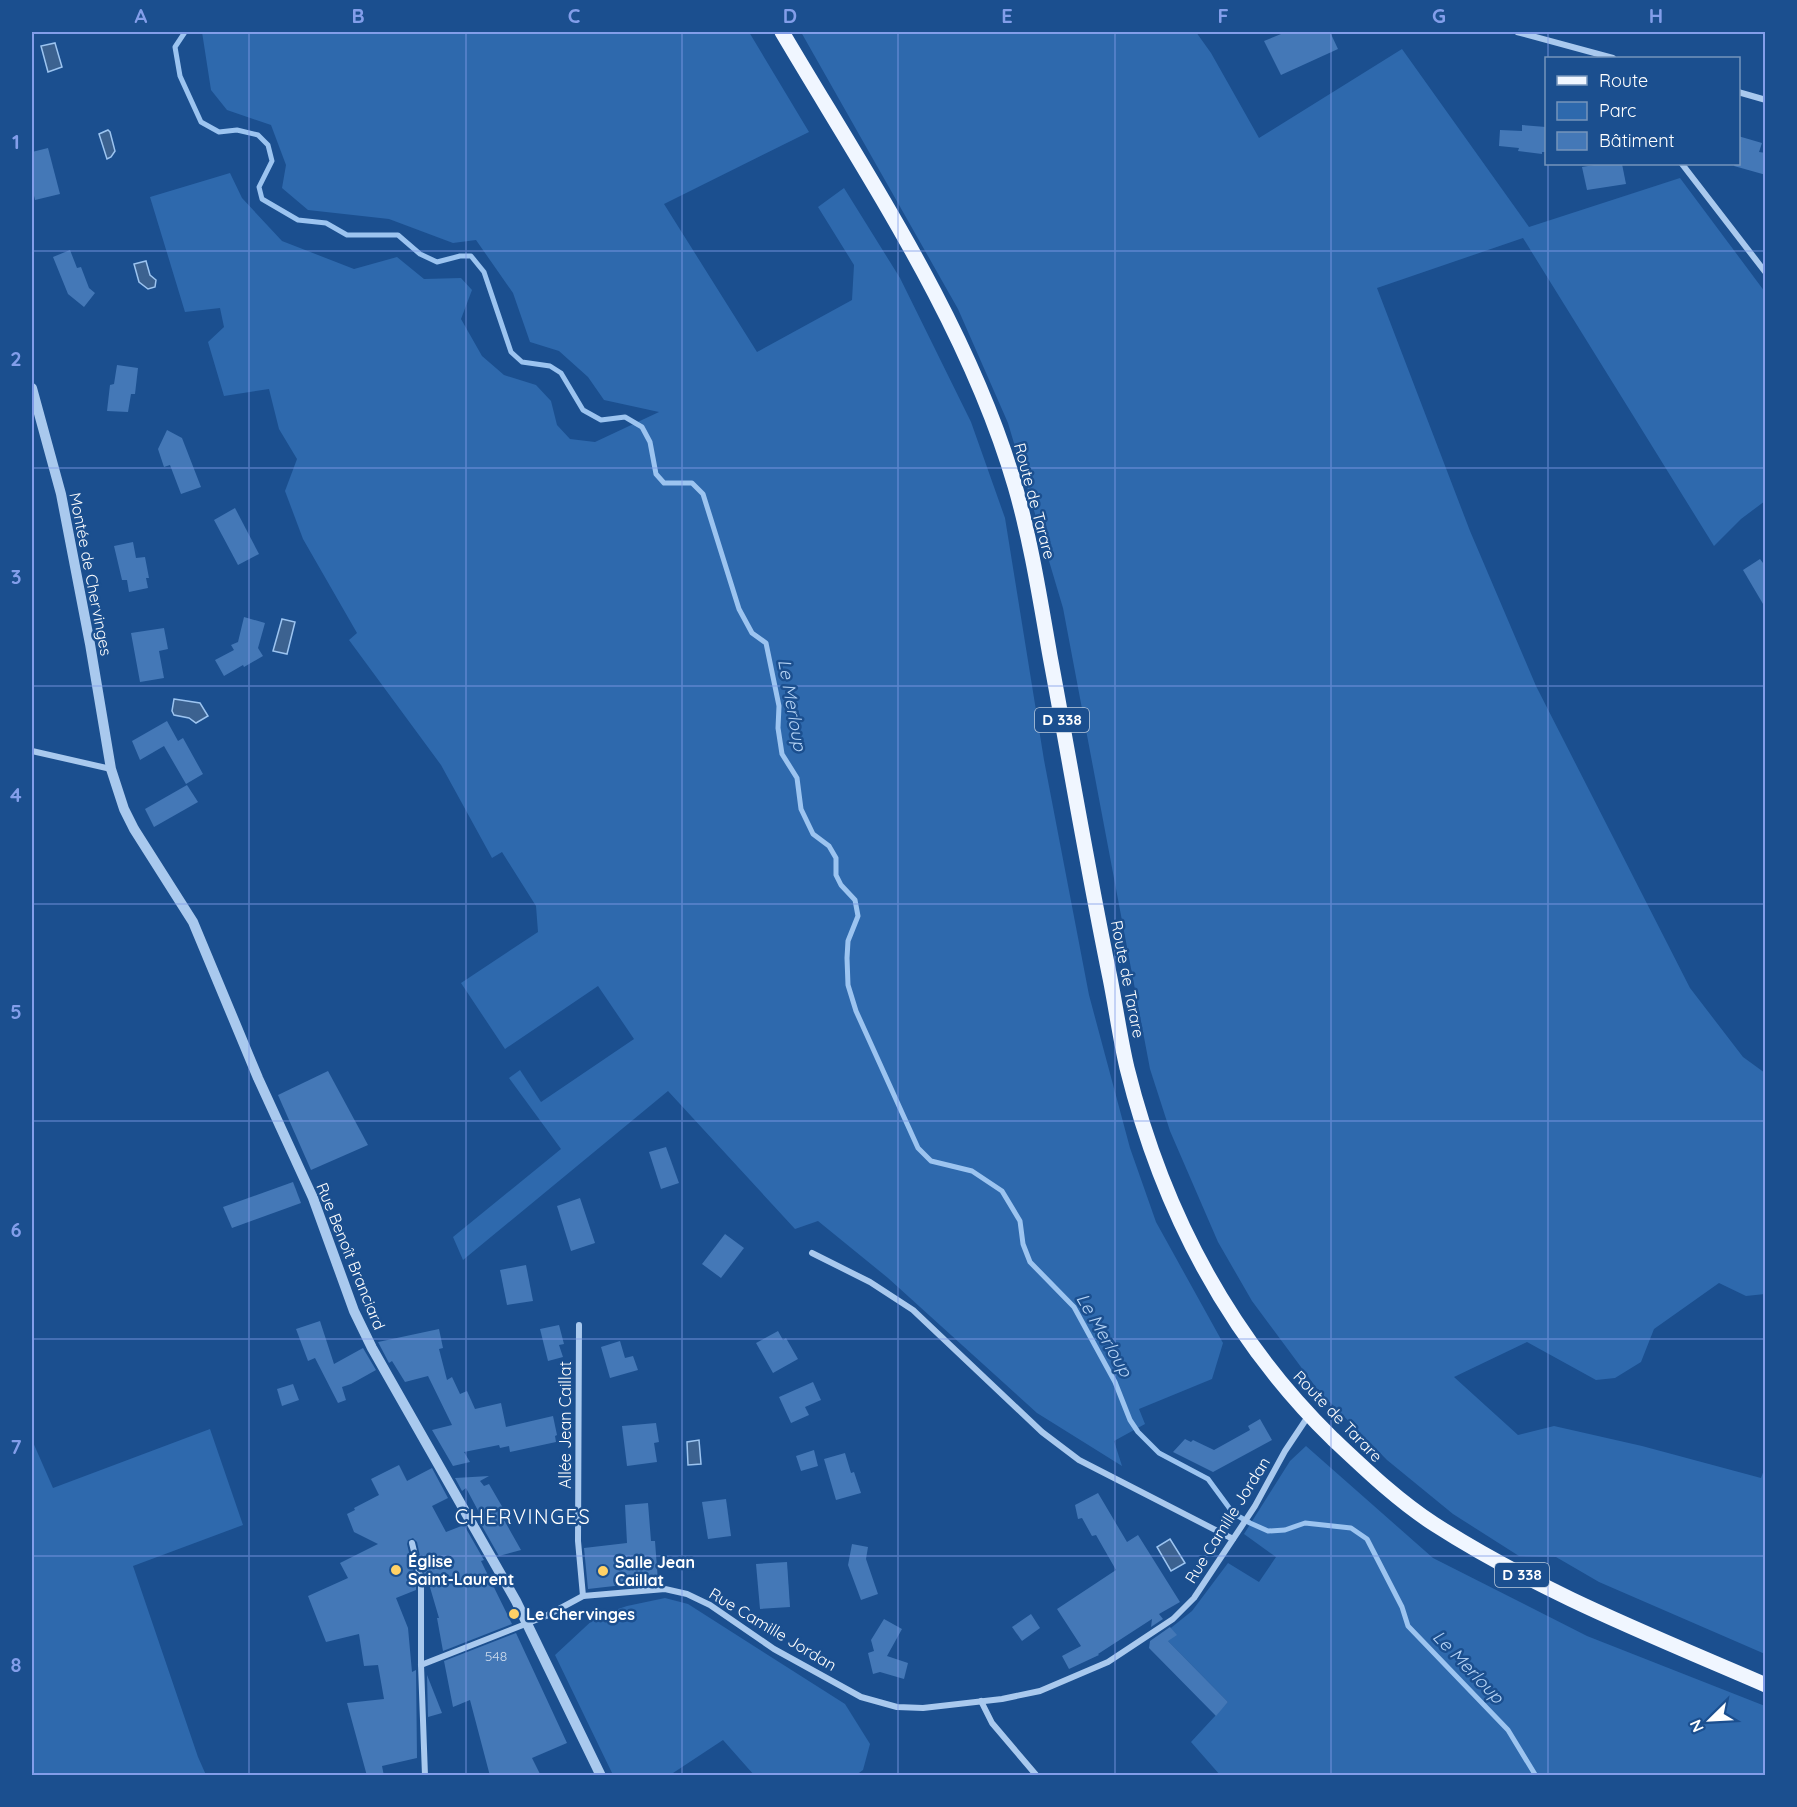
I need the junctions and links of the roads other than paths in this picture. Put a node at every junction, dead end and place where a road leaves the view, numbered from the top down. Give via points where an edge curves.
1 (782, 32) edge
2 (1517, 32) edge
3 (1606, 57) edge
4 (1740, 93) edge
5 (1766, 100) edge
6 (1683, 165) edge
7 (1766, 273) edge
8 (32, 388) edge
9 (32, 751) edge
10 (111, 769) junction
11 (812, 1253) dead end
12 (579, 1325) dead end
13 (1309, 1415) junction
14 (1235, 1536) junction
15 (411, 1543) dead end
16 (583, 1596) junction
17 (528, 1623) junction
18 (421, 1665) junction
19 (1766, 1684) edge
20 (981, 1701) junction
21 (425, 1776) edge
22 (601, 1776) edge
23 (1037, 1776) edge

1 - 13 main road, Route de Tarare / D 338 via 943,307 996,431 1035,570 1127,1068 1155,1160 1185,1232 1233,1319
2 - 3 street
4 - 5 street
6 - 7 street
8 - 10 street, Montée de Chervinges via 61,494
9 - 10 street
10 - 17 street, Rue Benoît Branciard via 134,829 193,922 214,968 258,1078 313,1198 354,1311 372,1348
11 - 14 street via 870,1282 913,1310 1042,1432 1079,1460
12 - 16 street, Allée Jean Caillat via 578,1542
13 - 14 street, Rue Camille Jordan
13 - 19 main road, Route de Tarare / D 338 via 1376,1480 1432,1523 1538,1584
14 - 20 street, Rue Camille Jordan via 1194,1598 1142,1641 1108,1662 1041,1691
15 - 18 street via 421,1580
16 - 17 street, Rue Camille Jordan
16 - 20 street, Rue Camille Jordan via 665,1589 687,1594 861,1697 897,1707 923,1708
17 - 18 street, Rue Camille Jordan
17 - 22 street, Rue Benoît Branciard
18 - 21 street
20 - 23 street via 992,1723

